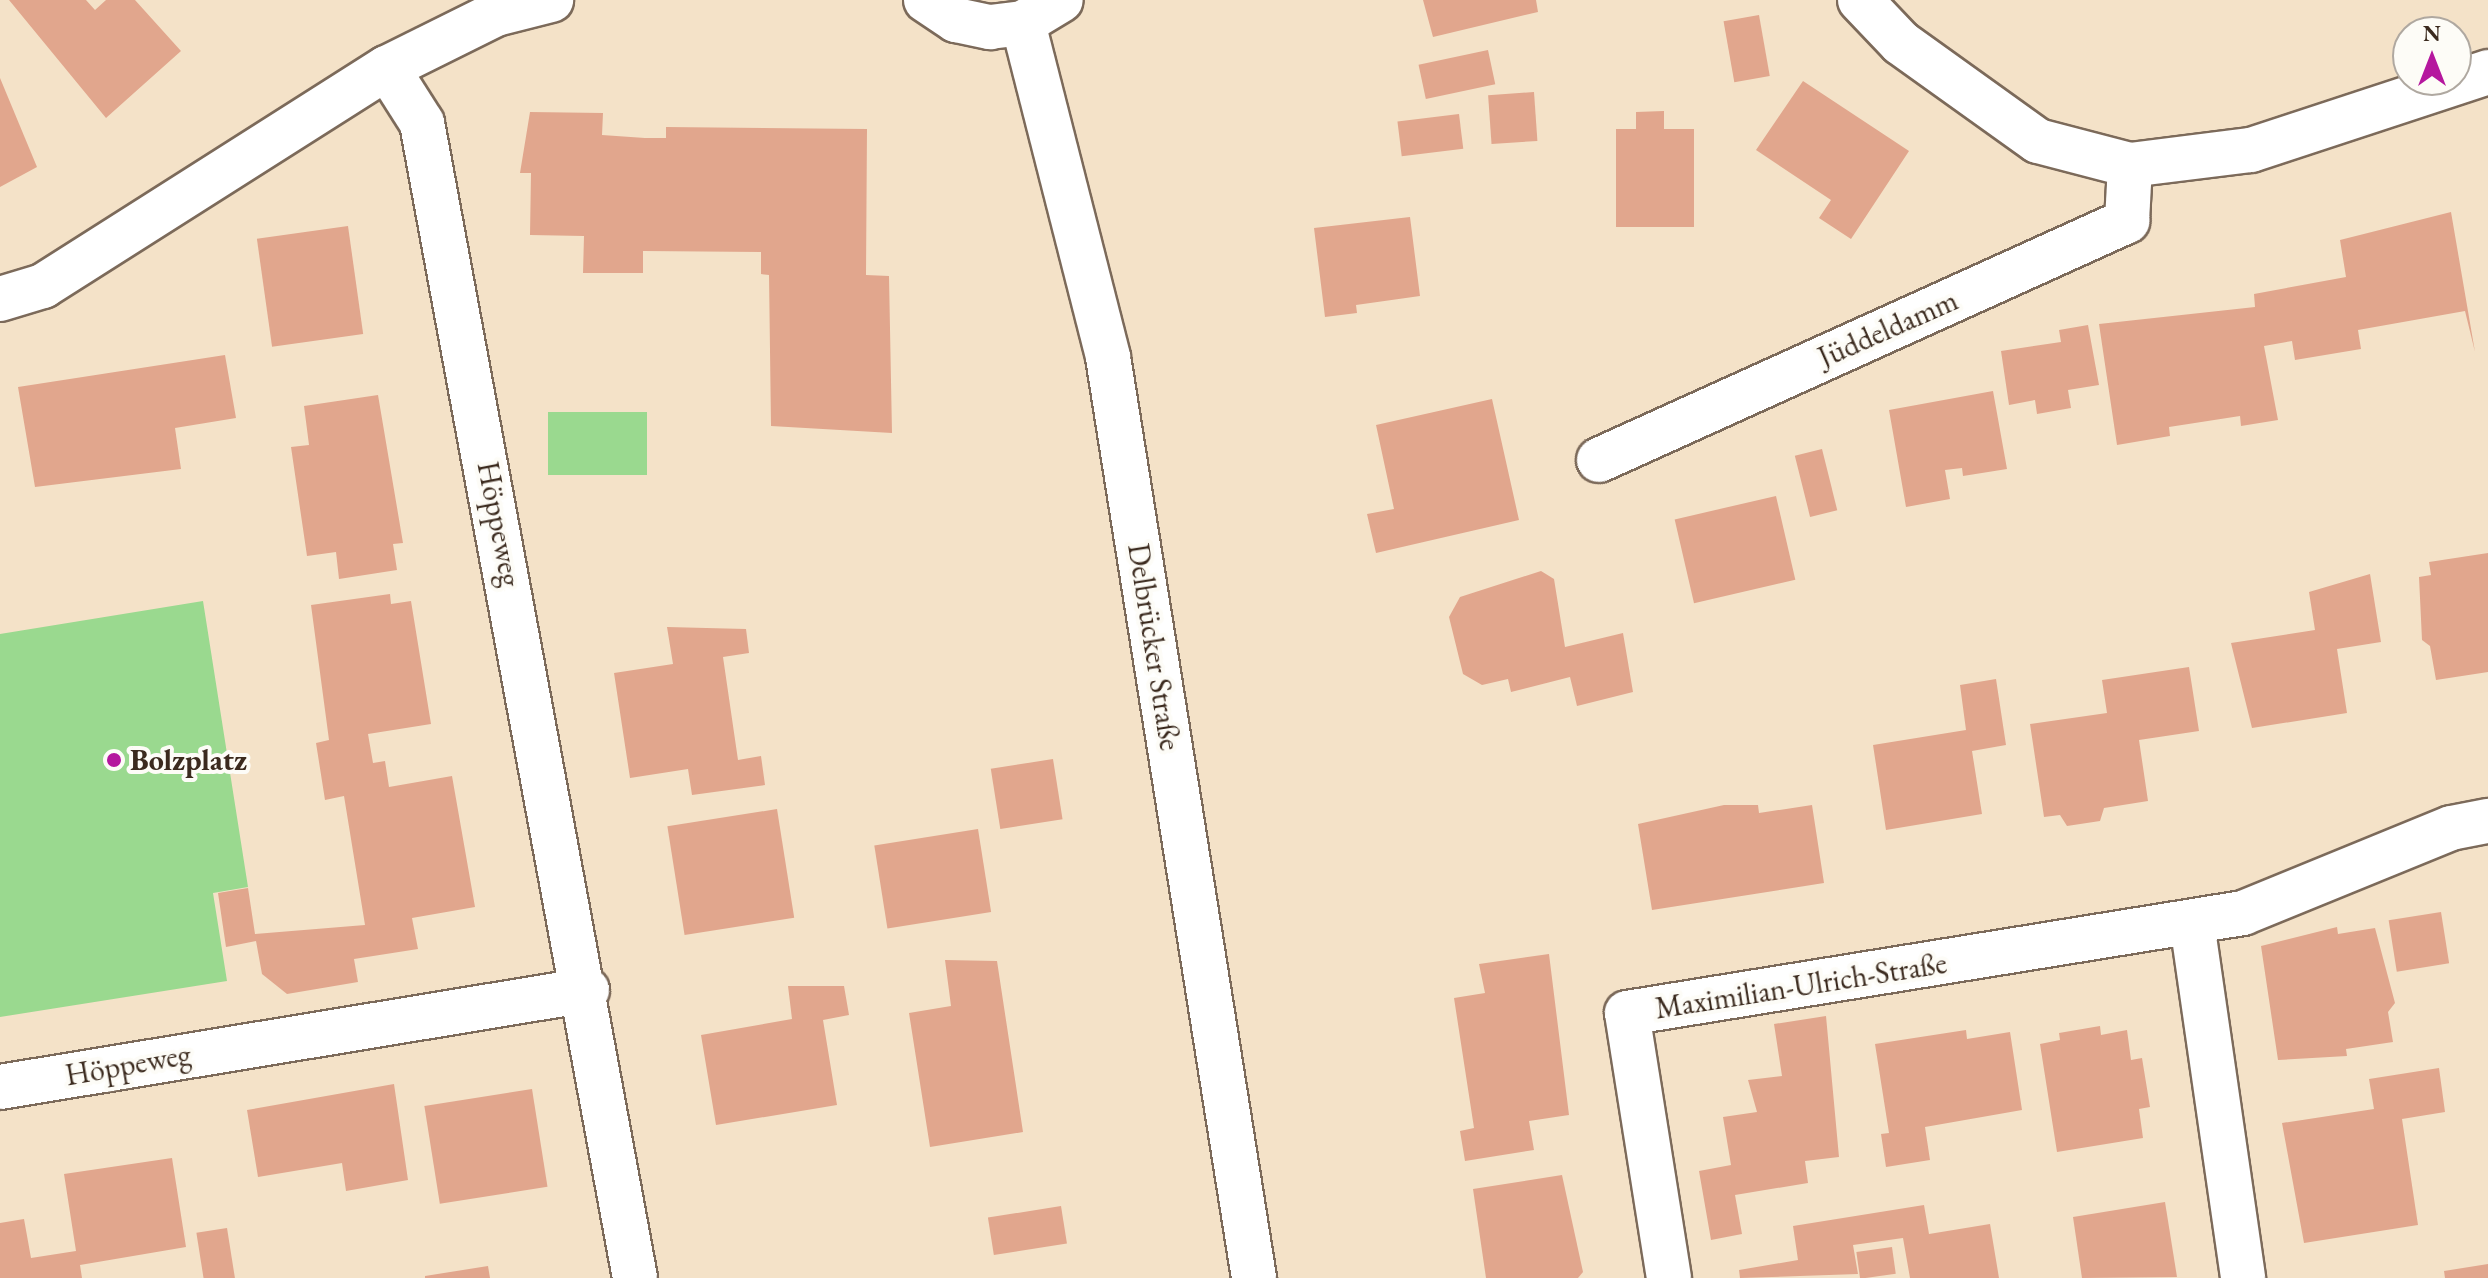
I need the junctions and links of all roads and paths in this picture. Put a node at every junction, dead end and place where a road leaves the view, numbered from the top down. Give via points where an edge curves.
1 (551, 0) edge
2 (926, 0) edge
3 (1061, 0) edge
4 (1860, 0) edge
5 (1023, 23) junction
6 (387, 68) junction
7 (2488, 72) edge
8 (2130, 165) junction
9 (0, 299) edge
10 (1599, 460) dead end
11 (2488, 821) edge
12 (2192, 923) junction
13 (587, 990) junction
14 (0, 1087) edge
15 (635, 1278) edge
16 (1254, 1278) edge
17 (1669, 1278) edge
18 (2243, 1278) edge

1 - 6 street via 496,14
2 - 5 street via 956,20 990,27
3 - 5 street
4 - 8 street via 1901,43 2038,141
5 - 16 street, Delbrücker Straße via 1108,357
6 - 9 street via 43,286
6 - 13 street, Höppeweg via 422,123
7 - 8 street via 2251,150
8 - 10 street, Jüddeldamm via 2127,221
11 - 12 street, Maximilian-Ulrich-Straße via 2451,828 2243,913
12 - 17 street, Maximilian-Ulrich-Straße via 1627,1013
12 - 18 street
13 - 14 street, Höppeweg
13 - 15 street, Höppeweg

